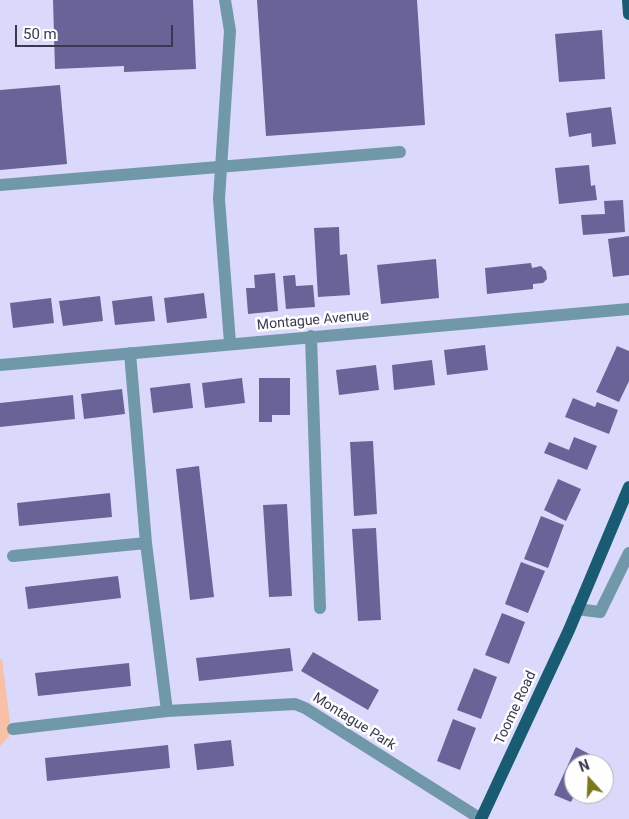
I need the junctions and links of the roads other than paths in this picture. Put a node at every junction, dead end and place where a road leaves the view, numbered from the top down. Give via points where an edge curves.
1 (225, 0) edge
2 (400, 152) dead end
3 (220, 166) junction
4 (0, 185) edge
5 (629, 309) edge
6 (310, 336) junction
7 (230, 343) junction
8 (130, 353) junction
9 (0, 366) edge
10 (629, 487) edge
11 (146, 543) junction
12 (629, 552) edge
13 (13, 556) dead end
14 (320, 608) dead end
15 (577, 608) junction
16 (167, 711) junction
17 (13, 729) dead end
18 (481, 819) edge

1 - 3 street via 230,31
2 - 3 street
3 - 4 street
3 - 7 street
5 - 6 street, Montague Avenue
6 - 7 street, Montague Avenue
6 - 14 street
7 - 8 street, Montague Avenue
8 - 9 street, Montague Avenue
8 - 11 street
10 - 15 main road, Toome Road
11 - 13 street
11 - 16 street
12 - 15 street via 600,612
15 - 18 main road, Toome Road
16 - 17 street, Montague Park
16 - 18 street, Montague Park via 295,704

